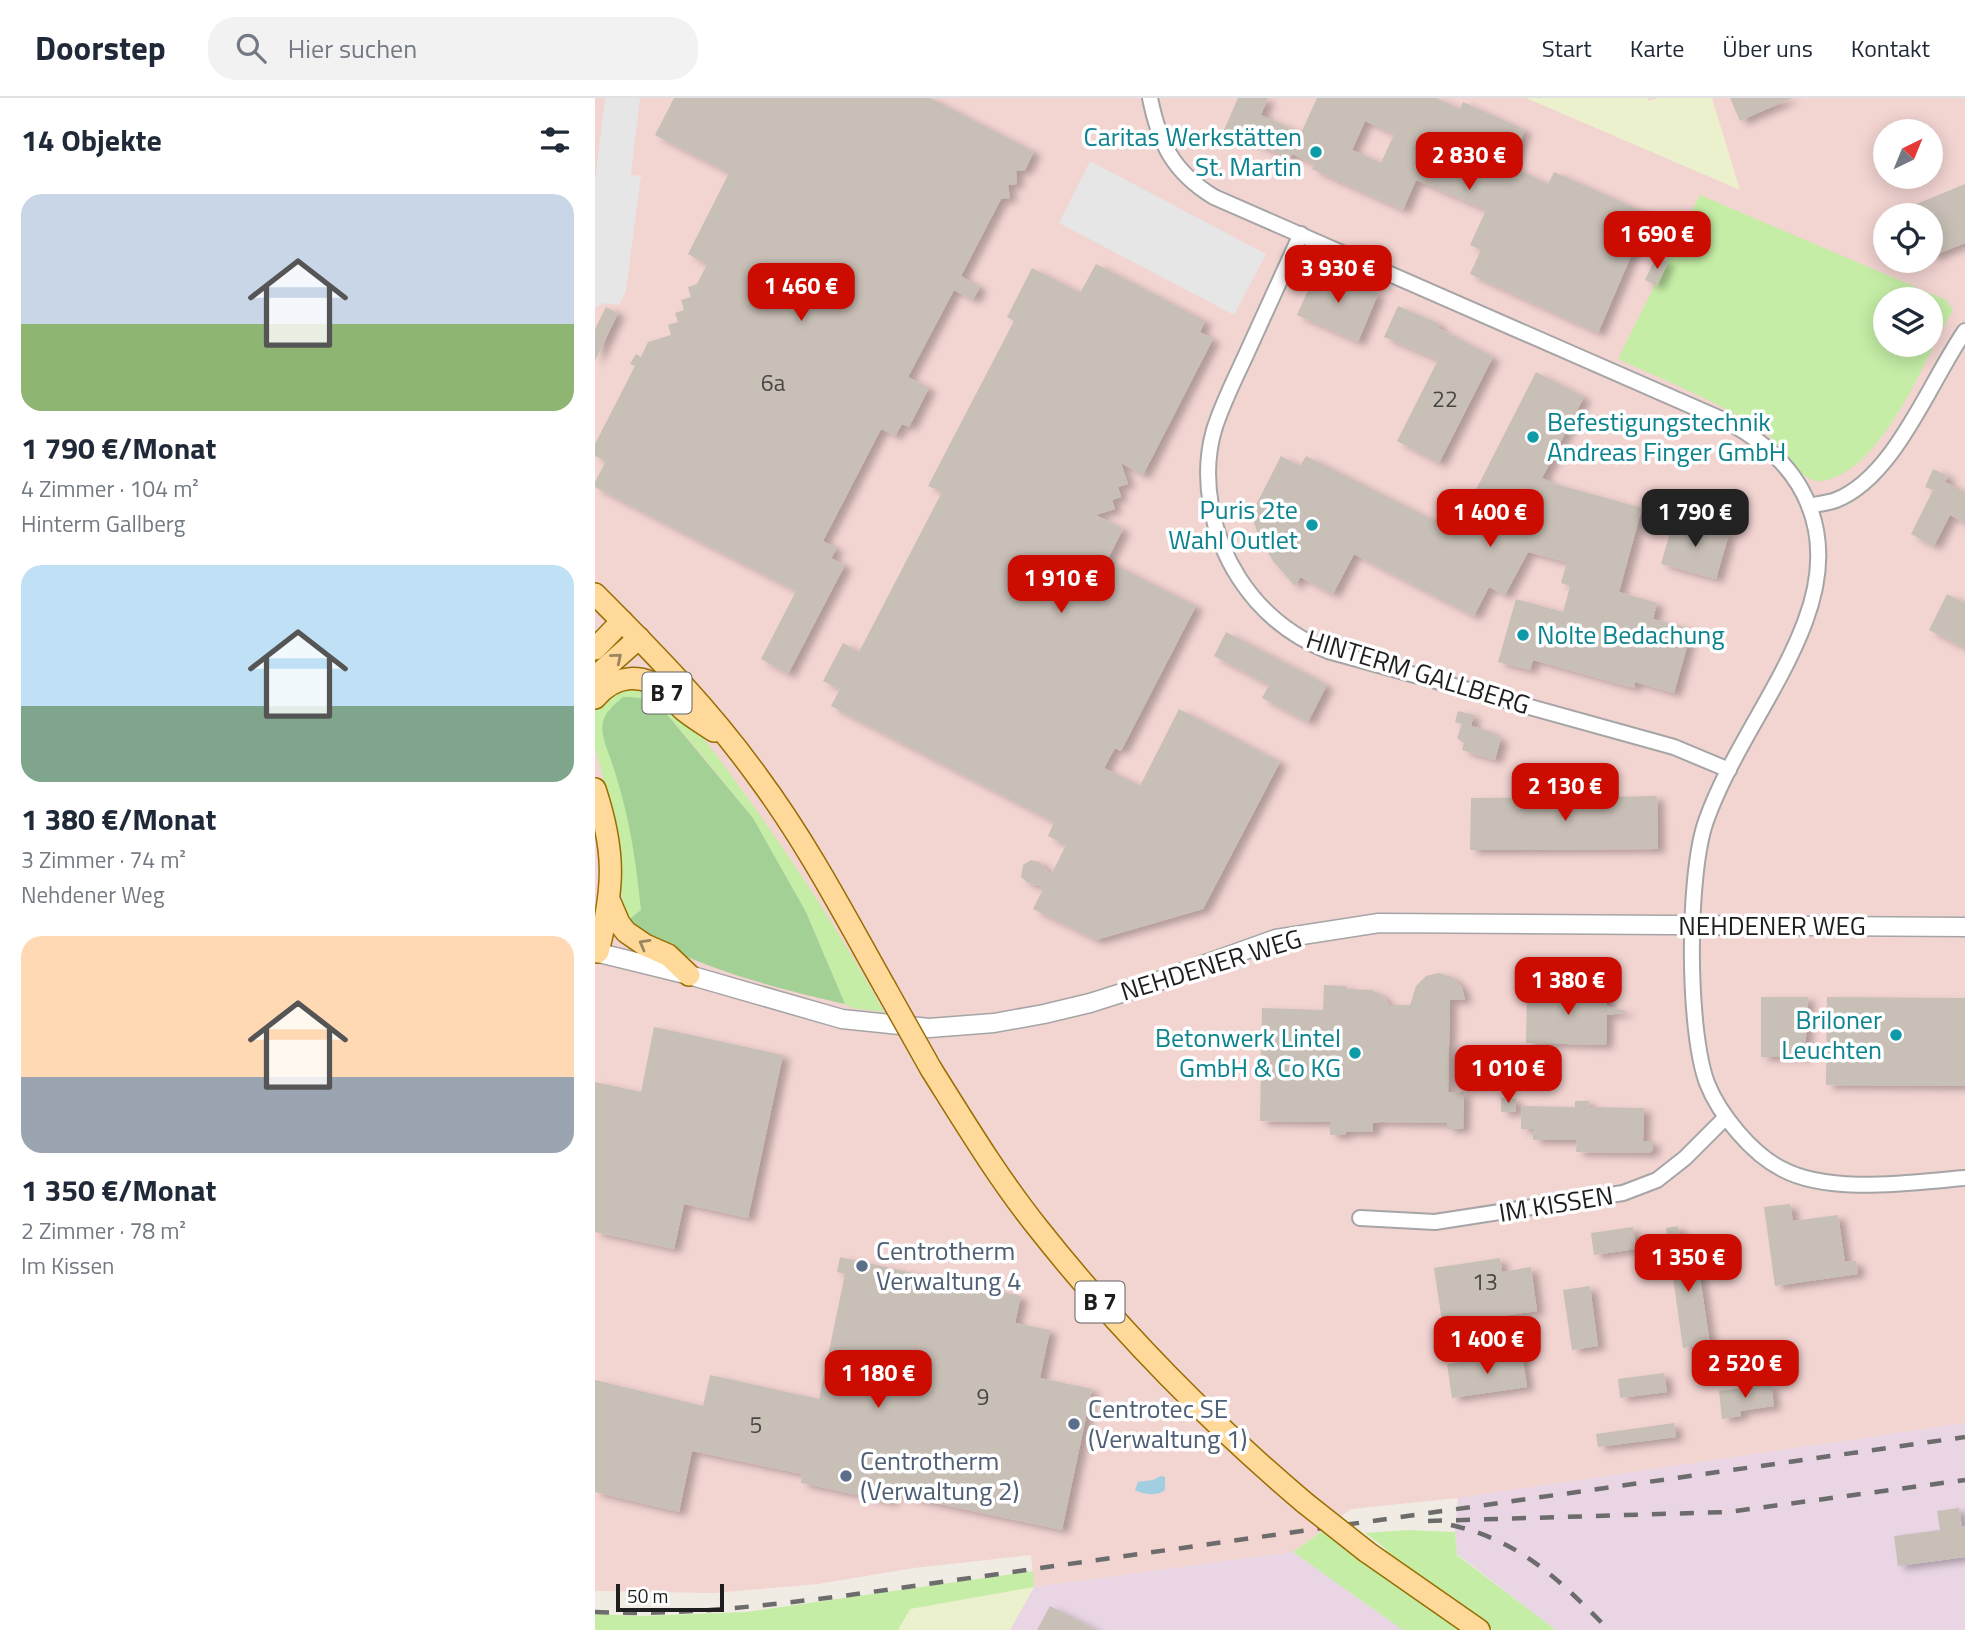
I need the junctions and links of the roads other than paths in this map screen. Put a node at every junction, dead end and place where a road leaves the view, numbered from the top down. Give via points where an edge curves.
1 (1150, 98) edge
2 (1301, 234) junction
3 (1965, 331) edge
4 (1809, 506) junction
5 (595, 594) edge
6 (622, 621) junction
7 (639, 638) junction
8 (595, 649) edge
9 (595, 677) edge
10 (595, 698) edge
11 (733, 744) junction
12 (1729, 770) junction
13 (595, 789) edge
14 (595, 833) edge
15 (595, 882) edge
16 (610, 902) junction
17 (1693, 926) junction
18 (1965, 927) edge
19 (596, 956) edge
20 (689, 975) junction
21 (1725, 1118) junction
22 (1965, 1178) edge
23 (1360, 1218) dead end
24 (1479, 1630) edge

1 - 2 street via 1163,146 1193,183 1214,197
2 - 4 street via 1728,422 1771,451 1790,472
2 - 12 street, HINTERM GALLBERG via 1220,413 1209,454 1210,501 1221,543 1259,605 1294,634 1328,651 1674,747
3 - 4 street via 1888,459 1865,482 1836,500
4 - 12 street via 1818,550 1811,605
5 - 6 main road, B 7
6 - 7 main road, B 7
6 - 8 main road
9 -> 7 main road, B 7
7 - 11 main road, B 7
10 - 11 main road, B 7 via 619,679 642,679 665,690 684,711
11 - 24 main road, B 7, bridge via 795,832 971,1133 1037,1226 1118,1324 1247,1454 1367,1552
12 - 17 street via 1701,839
13 - 16 main road via 609,840
14 - 15 main road via 599,855
16 - 19 main road
20 -> 16 main road via 669,956 626,932
17 - 18 street, NEHDENER WEG
17 - 20 street, NEHDENER WEG via 1379,923 1276,939 1090,1003 995,1023 950,1027 842,1019
17 - 21 street via 1698,1037 1707,1082
19 - 20 street, NEHDENER WEG
21 - 22 street via 1782,1169 1816,1181 1873,1185
21 - 23 street, IM KISSEN via 1657,1180 1623,1193 1436,1222

